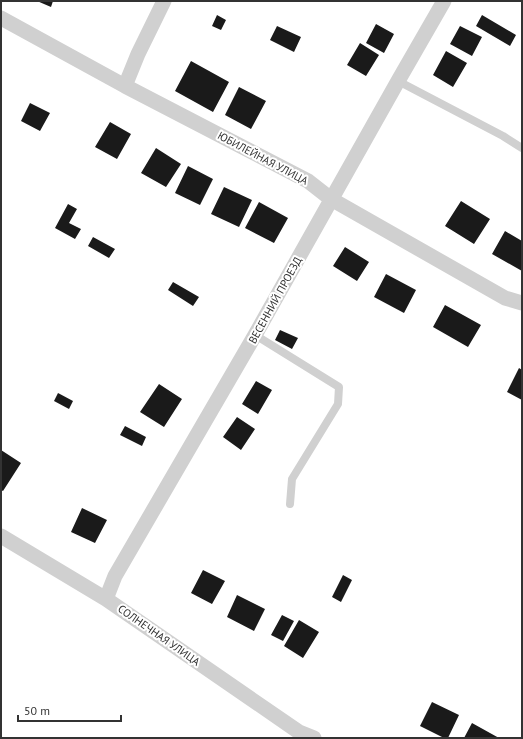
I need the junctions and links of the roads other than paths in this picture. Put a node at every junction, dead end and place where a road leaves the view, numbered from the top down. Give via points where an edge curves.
1 (164, 1) edge
2 (444, 1) edge
3 (1, 18) edge
4 (398, 81) junction
5 (125, 86) junction
6 (522, 148) edge
7 (331, 199) junction
8 (522, 303) edge
9 (255, 336) junction
10 (290, 504) dead end
11 (1, 536) edge
12 (106, 599) junction
13 (314, 738) edge

1 - 5 street
2 - 4 street, ВЕСЕННИЙ ПРОЕЗД
3 - 5 street, ЮБИЛЕЙНАЯ УЛИЦА
4 - 6 lane
4 - 7 street, ВЕСЕННИЙ ПРОЕЗД
5 - 7 street, ЮБИЛЕЙНАЯ УЛИЦА via 308,181
7 - 8 street, ЮБИЛЕЙНАЯ УЛИЦА via 505,298
7 - 9 street, ВЕСЕННИЙ ПРОЕЗД
9 - 10 lane via 339,387 338,404 292,478
9 - 12 street, ВЕСЕННИЙ ПРОЕЗД via 115,576
11 - 12 street, СОЛНЕЧНАЯ УЛИЦА
12 - 13 street, СОЛНЕЧНАЯ УЛИЦА via 299,732

